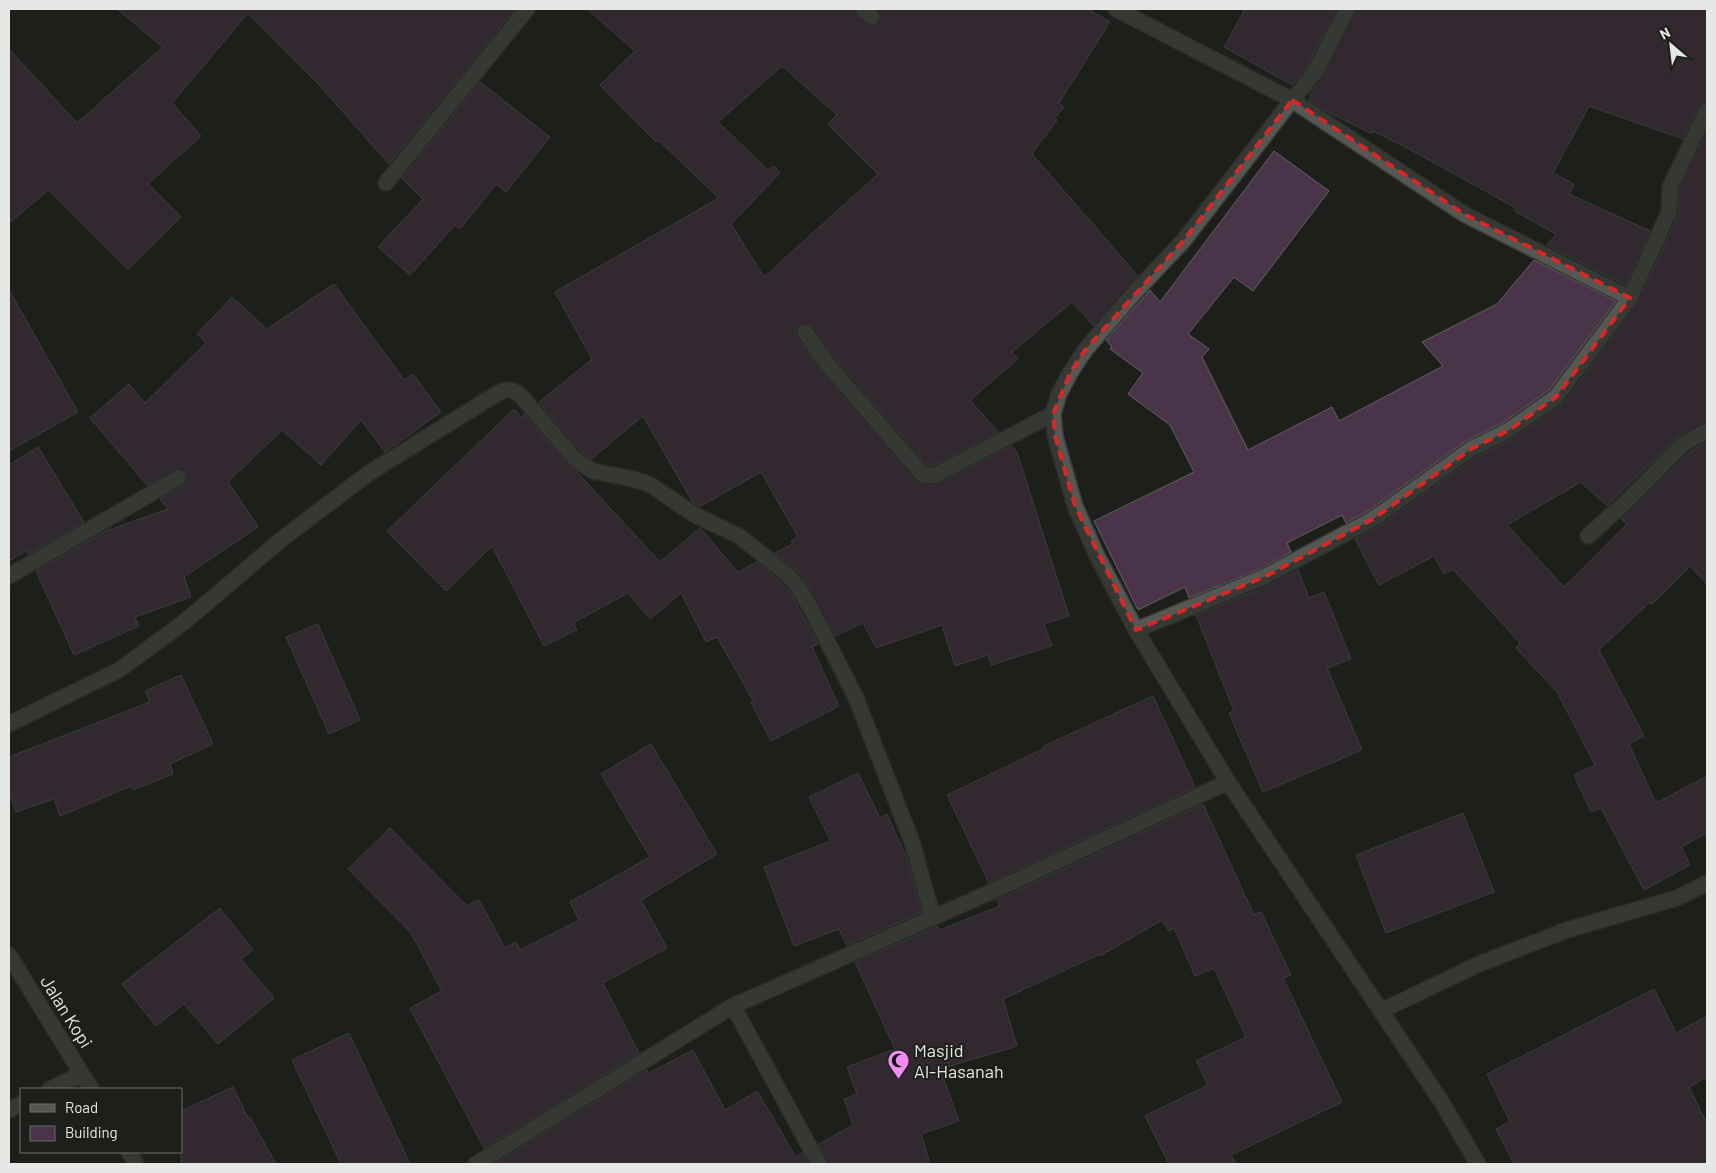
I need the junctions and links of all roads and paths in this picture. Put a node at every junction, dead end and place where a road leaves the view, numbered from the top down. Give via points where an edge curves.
1 (527, 9) edge
2 (1116, 9) edge
3 (1347, 9) edge
4 (1292, 100) junction
5 (1707, 110) edge
6 (386, 183) dead end
7 (1630, 298) junction
8 (805, 332) dead end
9 (1052, 414) junction
10 (1707, 432) edge
11 (178, 478) dead end
12 (1588, 536) dead end
13 (9, 576) edge
14 (1136, 630) junction
15 (9, 724) edge
16 (1228, 782) junction
17 (1707, 883) edge
18 (933, 918) junction
19 (9, 955) edge
20 (733, 1006) junction
21 (1382, 1011) junction
22 (82, 1074) junction
23 (52, 1088) edge
24 (90, 1088) edge
25 (130, 1153) edge
26 (136, 1164) edge
27 (476, 1164) edge
28 (819, 1164) edge
29 (1478, 1164) edge

1 - 6 street
2 - 4 street
3 - 4 street via 1314,74
4 - 7 street via 1464,214
4 - 9 street via 1184,240 1085,350 1070,372
5 - 7 street via 1670,187 1669,212
7 - 14 street via 1556,397 1509,430 1471,449 1373,519 1264,577
8 - 9 street via 828,365 924,476 935,475
9 - 14 street via 1075,506
10 - 12 street via 1682,444
11 - 13 street
14 - 16 street
15 - 18 street via 119,670 183,623 282,539 369,473 498,392 512,390 522,397 582,466 649,484 695,515 739,536 788,575 811,609 856,698 912,842
16 - 18 street
16 - 21 street
17 - 21 street via 1677,898 1567,930 1497,957
18 - 20 street
19 - 22 street, Jalan Kopi
20 - 27 street
20 - 28 street
21 - 29 street
22 - 23 street
22 - 24 street, Jalan Kopi
25 - 26 street

